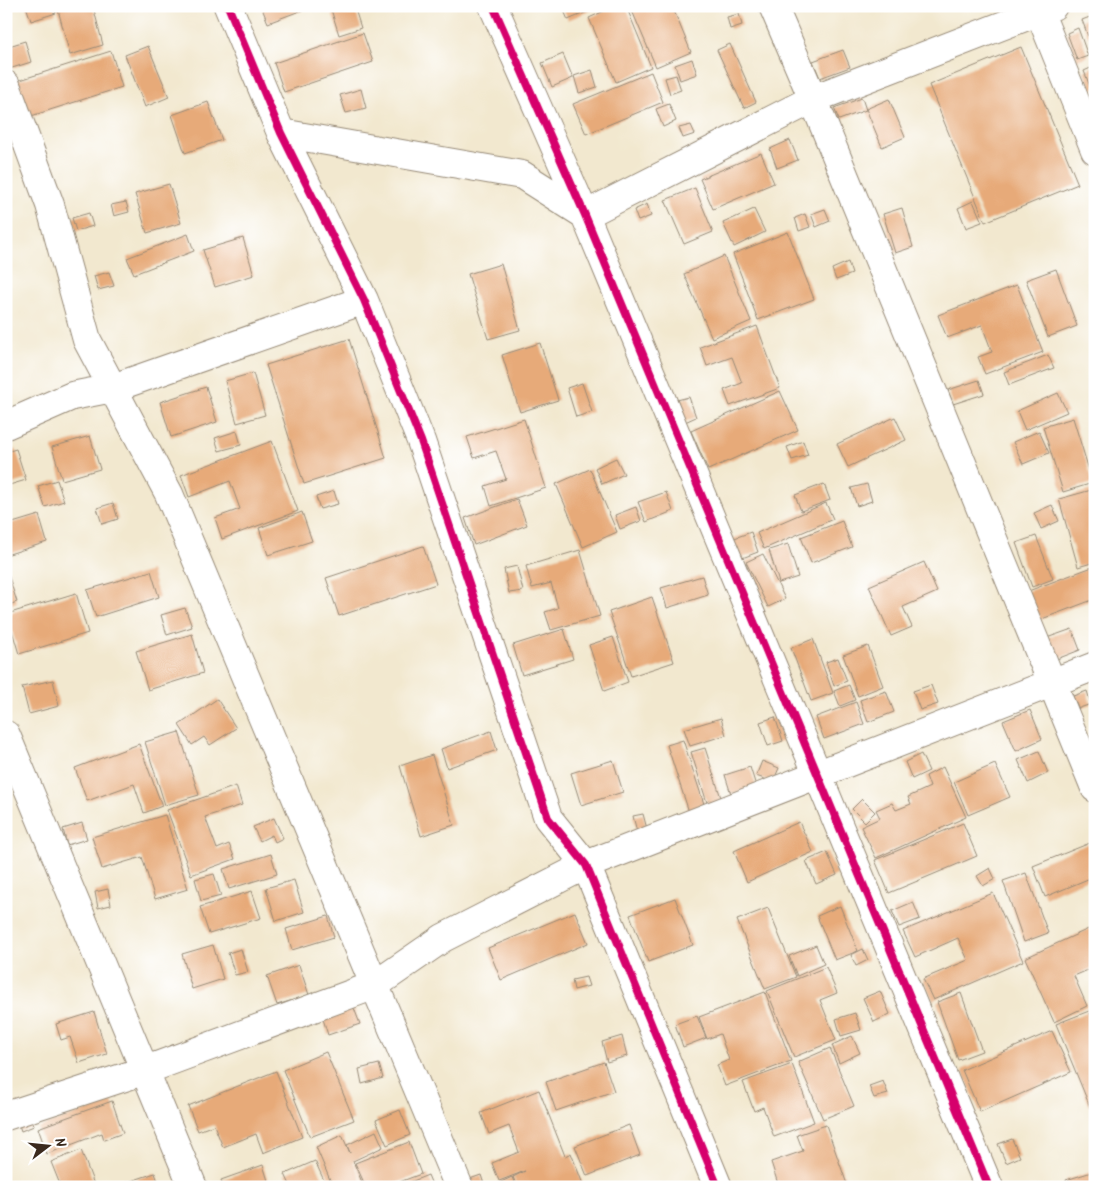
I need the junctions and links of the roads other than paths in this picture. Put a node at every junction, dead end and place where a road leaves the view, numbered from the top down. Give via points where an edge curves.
1 (228, 6) edge
2 (493, 6) edge
3 (773, 6) edge
4 (1043, 8) edge
5 (6, 85) edge
6 (813, 99) junction
7 (280, 133) junction
8 (1095, 150) edge
9 (585, 215) junction
10 (364, 300) junction
11 (113, 388) junction
12 (6, 425) edge
13 (1095, 666) edge
14 (1052, 684) junction
15 (6, 735) edge
16 (819, 776) junction
17 (1095, 788) edge
18 (586, 865) junction
19 (374, 985) junction
20 (146, 1070) junction
21 (6, 1116) edge
22 (194, 1187) edge
23 (459, 1187) edge
24 (718, 1187) edge
25 (989, 1187) edge

1 - 7 street
2 - 9 street
3 - 6 street
4 - 6 street
4 - 8 street
5 - 11 street via 50,205 87,340
6 - 9 street
6 - 14 street
7 - 9 street via 522,175
7 - 10 street
9 - 16 street
10 - 11 street
10 - 18 street via 421,441 548,818
11 - 12 street via 72,396
11 - 19 street via 169,494
13 - 14 street
14 - 16 street
14 - 17 street
15 - 20 street
16 - 18 street
16 - 25 street
18 - 19 street via 443,938
18 - 24 street
19 - 20 street
19 - 23 street
20 - 21 street
20 - 22 street

